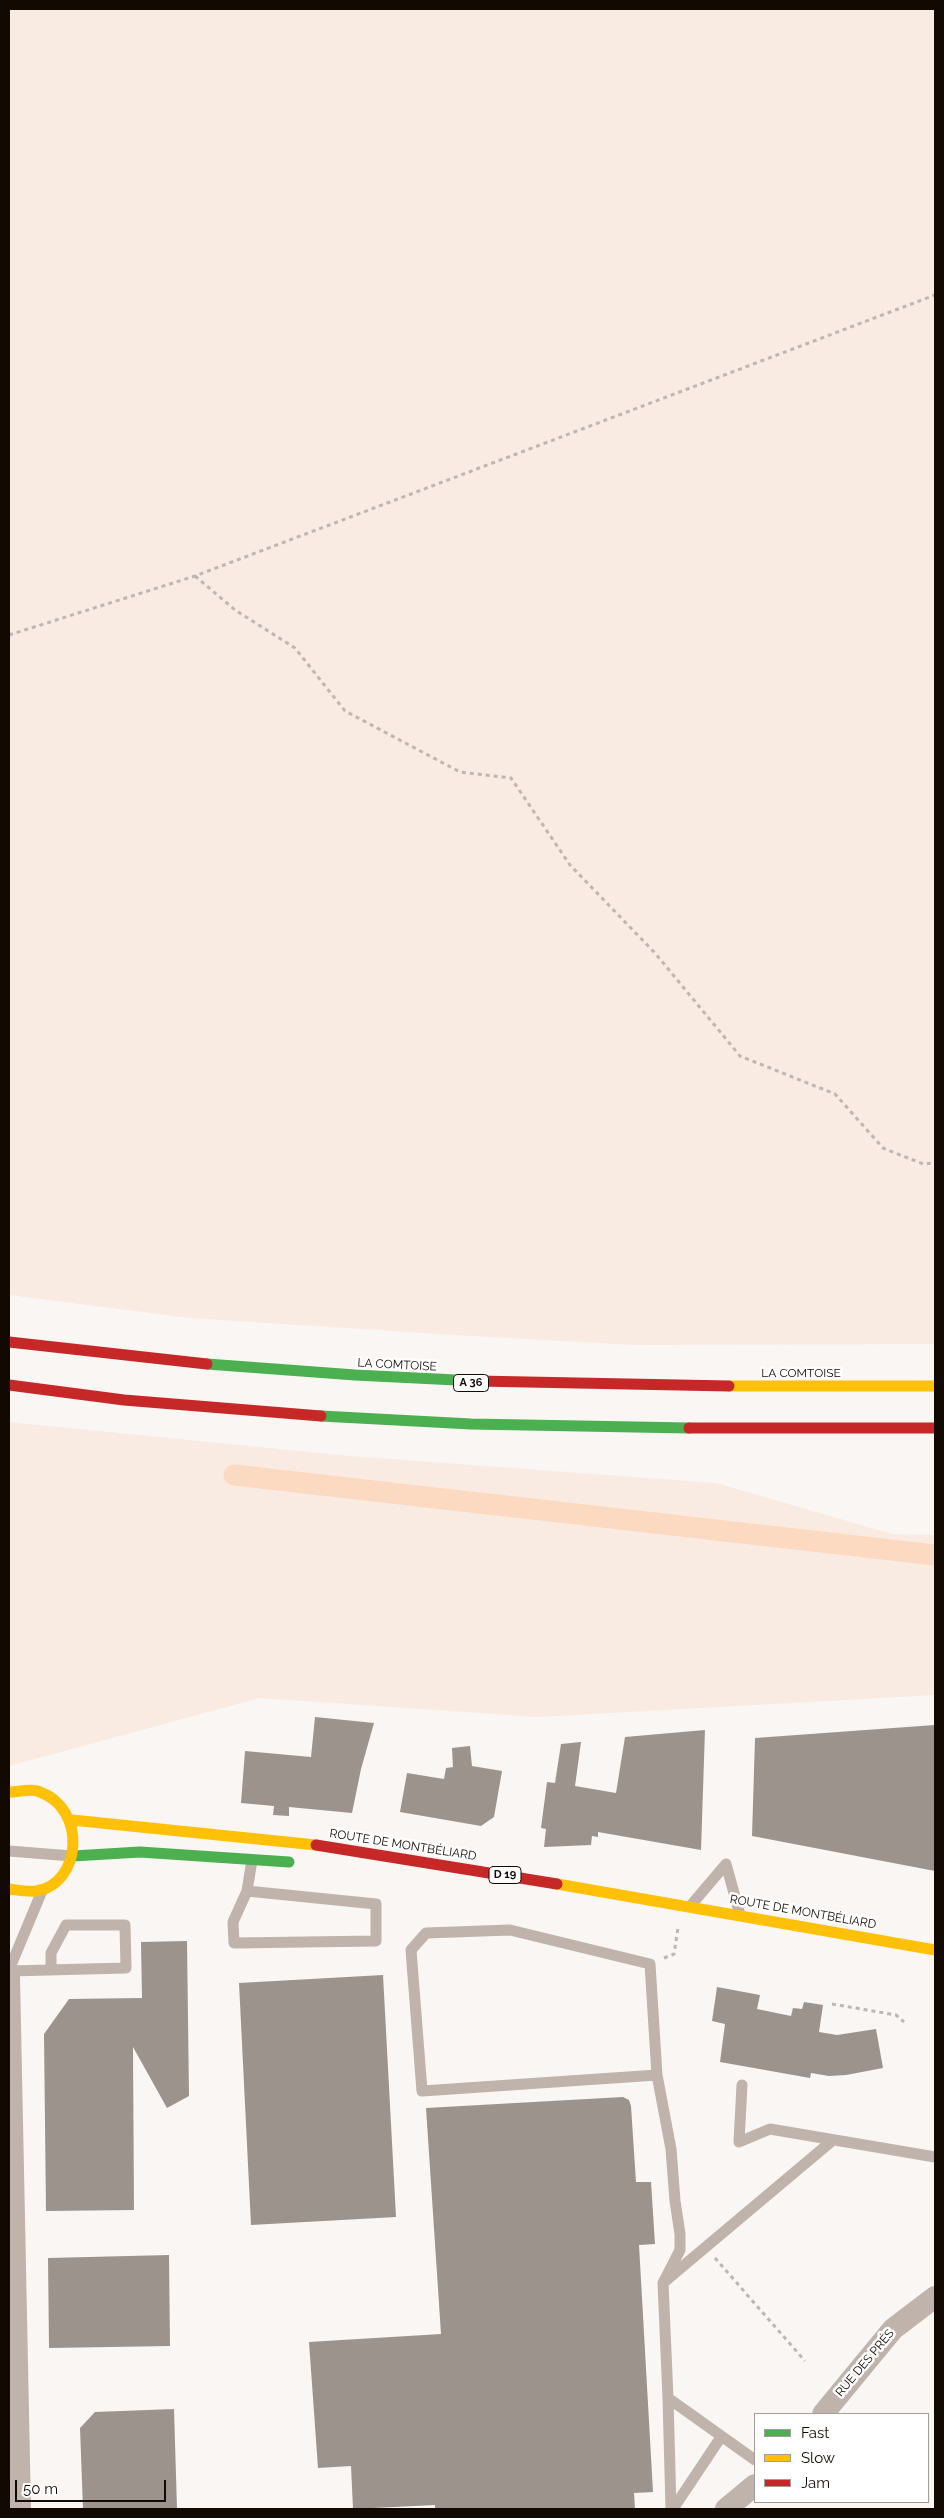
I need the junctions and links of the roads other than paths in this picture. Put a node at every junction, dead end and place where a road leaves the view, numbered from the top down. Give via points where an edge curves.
1 (9, 1342) edge
2 (9, 1385) edge
3 (935, 1386) edge
4 (935, 1428) edge
5 (9, 1792) edge
6 (72, 1820) junction
7 (9, 1851) edge
8 (73, 1856) junction
9 (253, 1858) junction
10 (300, 1863) dead end
11 (43, 1888) junction
12 (9, 1889) edge
13 (247, 1891) junction
14 (690, 1906) junction
15 (740, 1915) junction
16 (935, 1950) edge
17 (9, 1970) edge
18 (51, 1970) junction
19 (9, 1977) edge
20 (657, 2075) junction
21 (742, 2085) dead end
22 (833, 2140) junction
23 (935, 2157) edge
24 (11, 2175) edge
25 (11, 2224) edge
26 (663, 2283) junction
27 (12, 2297) edge
28 (935, 2297) edge
29 (668, 2398) junction
30 (823, 2413) edge
31 (721, 2436) junction
32 (13, 2450) edge
33 (754, 2459) edge
34 (754, 2486) edge
35 (20, 2509) edge
36 (672, 2509) edge
37 (726, 2509) edge

1 - 3 main road, LA COMTOISE / A 36 via 211,1366 447,1382 681,1387
2 - 4 main road via 147,1402 390,1421 614,1429
5 - 6 main road via 36,1790 51,1796 64,1806
6 - 8 main road
6 - 14 main road, ROUTE DE MONTBÉLIARD / D 19 via 331,1847
7 - 8 lane
8 - 9 main road via 140,1852
8 - 11 main road via 56,1881
9 - 10 main road
9 - 13 lane
11 - 12 main road via 30,1891
11 - 17 lane
13 - 13 lane via 234,1922 234,1943 376,1941 376,1904
14 - 15 main road, ROUTE DE MONTBÉLIARD / D 19
14 - 15 lane via 726,1864
15 - 16 main road, ROUTE DE MONTBÉLIARD / D 19
17 - 18 lane
18 - 18 lane via 126,1968 125,1926 66,1925 51,1953
19 - 24 street
20 - 20 lane via 650,1964 510,1930 426,1933 411,1950 422,2091
20 - 26 lane via 671,2149 680,2250
21 - 22 lane via 739,2142 770,2129
22 - 23 lane
22 - 26 lane
24 - 25 street
25 - 27 street
26 - 29 lane
27 - 32 street
28 - 30 street, RUE DES PRÉS via 893,2329
29 - 31 lane
29 - 36 lane
31 - 33 lane
31 - 36 lane
32 - 35 street
34 - 37 street

